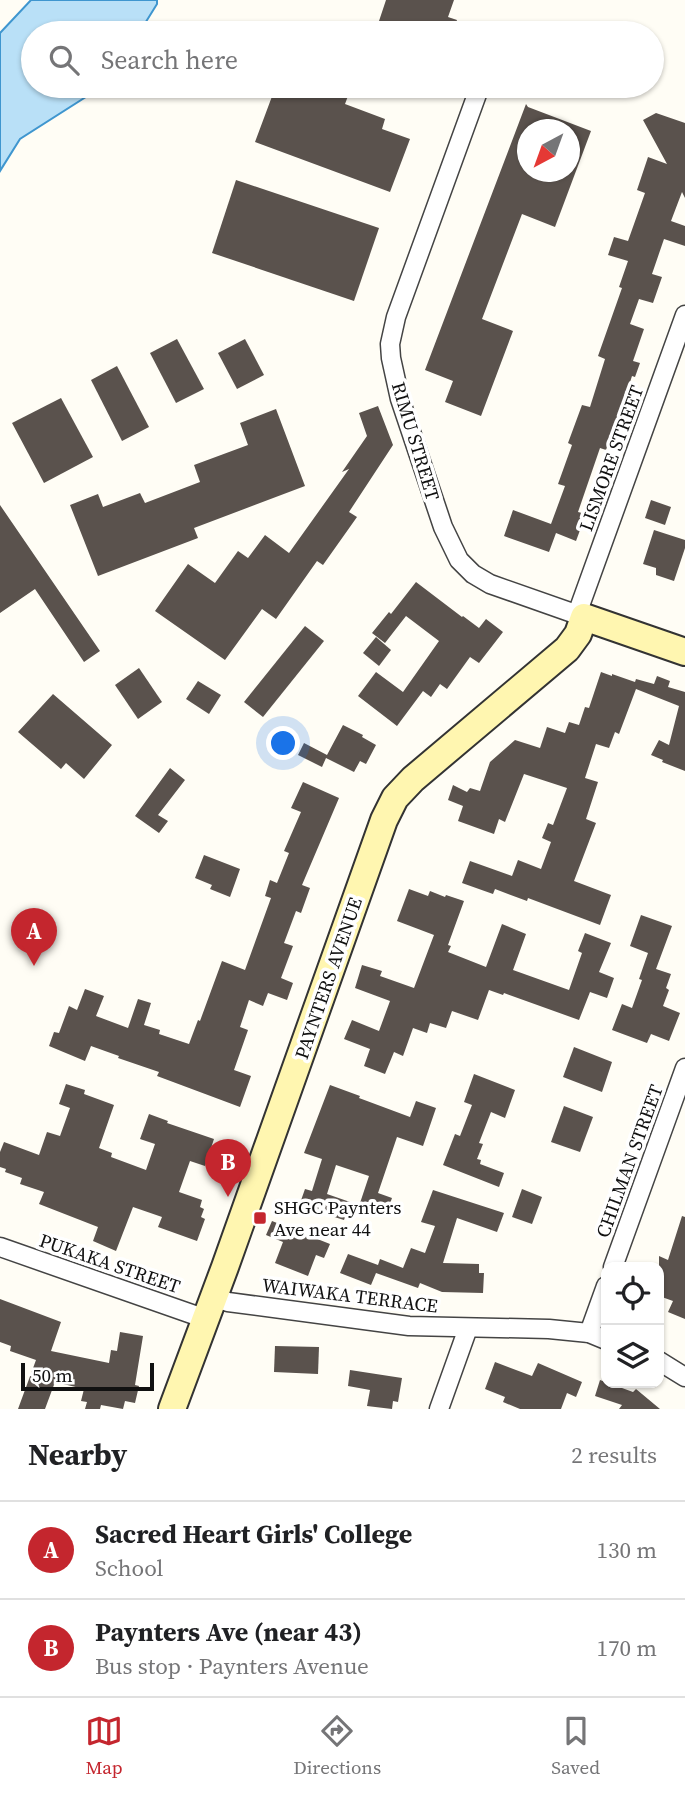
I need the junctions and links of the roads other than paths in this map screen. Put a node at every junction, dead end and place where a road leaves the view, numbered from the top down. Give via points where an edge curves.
1 (476, 98) edge
2 (685, 315) edge
3 (580, 615) junction
4 (685, 652) edge
5 (685, 1069) edge
6 (0, 1247) edge
7 (615, 1262) edge
8 (601, 1300) edge
9 (210, 1308) junction
10 (468, 1328) junction
11 (589, 1333) junction
12 (601, 1338) edge
13 (664, 1364) edge
14 (685, 1377) edge
15 (172, 1409) edge
16 (439, 1409) edge

1 - 3 street, RIMU STREET via 396,317 391,358 400,400 443,527 459,560 490,584
2 - 3 street, LISMORE STREET
3 - 4 street, RIMU STREET
3 - 9 street, PAYNTERS AVENUE via 578,634 567,649 395,798
5 - 7 street, CHILMAN STREET
6 - 9 street, PUKAKA STREET
8 - 11 street
9 - 10 street, WAIWAKA TERRACE via 228,1302 409,1326
9 - 15 street, PAYNTERS AVENUE
10 - 11 street, WAIWAKA TERRACE
10 - 16 street
11 - 12 street, WAIWAKA TERRACE
13 - 14 street

